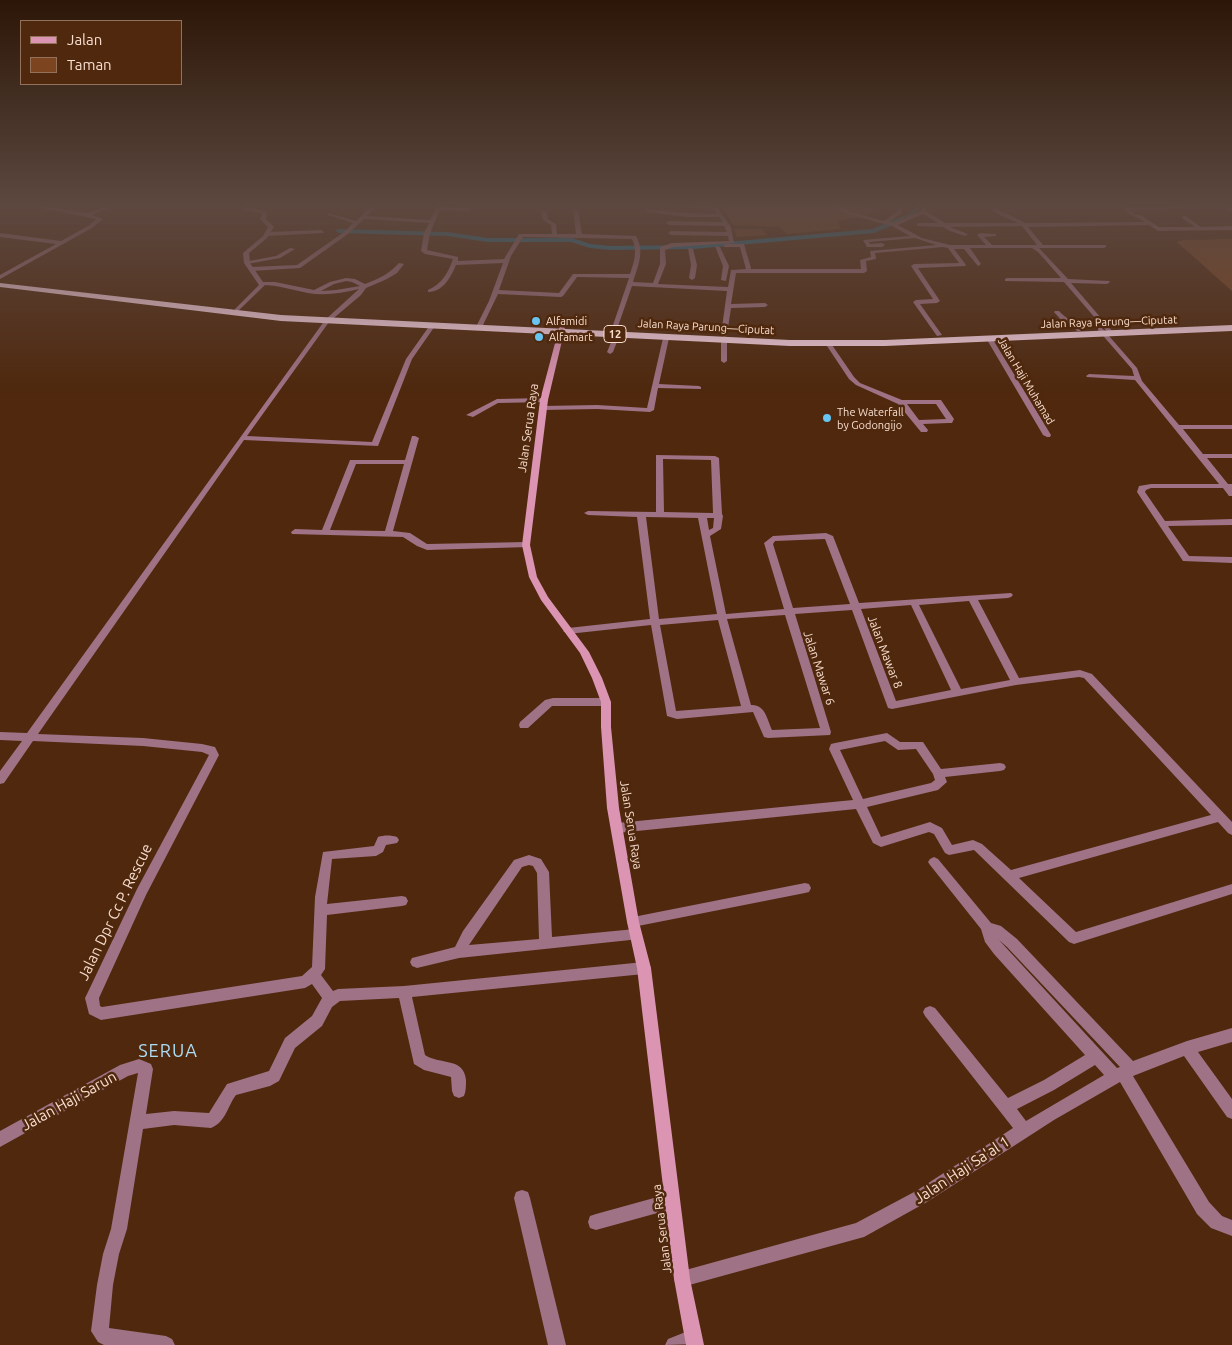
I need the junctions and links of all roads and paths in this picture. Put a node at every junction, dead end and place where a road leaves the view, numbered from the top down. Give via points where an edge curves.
1 (15, 269) edge
2 (251, 269) joint
3 (256, 269) edge
4 (396, 269) edge
5 (452, 269) edge
6 (505, 269) edge
7 (634, 269) edge
8 (661, 269) edge
9 (693, 269) edge
10 (726, 269) edge
11 (864, 269) edge
12 (916, 269) edge
13 (1056, 269) edge
14 (631, 276) junction
15 (0, 277) edge
16 (692, 278) dead end
17 (724, 280) dead end
18 (1007, 280) dead end
19 (1066, 281) junction
20 (262, 282) junction
21 (1107, 282) dead end
22 (0, 284) edge
23 (630, 284) junction
24 (654, 285) junction
25 (364, 286) junction
26 (730, 288) junction
27 (430, 291) dead end
28 (315, 292) junction
29 (497, 292) junction
30 (765, 304) dead end
31 (728, 306) junction
32 (237, 310) junction
33 (1057, 312) dead end
34 (329, 319) junction
35 (480, 324) junction
36 (1232, 324) edge
37 (432, 326) junction
38 (1232, 328) edge
39 (1153, 329) junction
40 (562, 330) junction
41 (1079, 330) junction
42 (1106, 331) junction
43 (616, 333) junction
44 (724, 335) junction
45 (939, 335) junction
46 (666, 338) junction
47 (988, 338) junction
48 (828, 343) junction
49 (610, 352) dead end
50 (724, 361) dead end
51 (1089, 376) dead end
52 (1137, 378) junction
53 (655, 386) junction
54 (699, 388) dead end
55 (902, 402) junction
56 (543, 404) junction
57 (470, 415) dead end
58 (919, 422) junction
59 (1177, 427) junction
60 (1232, 427) edge
61 (924, 430) dead end
62 (1047, 435) dead end
63 (242, 438) junction
64 (415, 438) dead end
65 (1201, 456) junction
66 (1232, 456) edge
67 (408, 462) junction
68 (1229, 486) edge
69 (1232, 494) edge
70 (588, 513) dead end
71 (641, 513) junction
72 (660, 514) junction
73 (702, 515) junction
74 (719, 516) junction
75 (1232, 522) edge
76 (1162, 524) junction
77 (295, 532) dead end
78 (324, 532) junction
79 (388, 534) junction
80 (706, 535) junction
81 (526, 545) junction
82 (1232, 560) edge
83 (1008, 595) dead end
84 (972, 598) junction
85 (914, 603) junction
86 (855, 608) junction
87 (788, 612) junction
88 (722, 618) junction
89 (655, 622) junction
90 (568, 631) junction
91 (1016, 682) junction
92 (957, 692) junction
93 (606, 702) junction
94 (748, 708) junction
95 (524, 725) dead end
96 (0, 736) edge
97 (30, 738) junction
98 (1000, 767) dead end
99 (938, 773) junction
100 (0, 780) edge
101 (860, 804) junction
102 (1220, 817) junction
103 (617, 828) junction
104 (1232, 830) edge
105 (393, 840) dead end
106 (934, 862) dead end
107 (1009, 876) junction
108 (806, 888) dead end
109 (1232, 889) edge
110 (402, 901) dead end
111 (321, 910) junction
112 (987, 927) junction
113 (634, 929) junction
114 (546, 942) junction
115 (459, 952) junction
116 (417, 962) dead end
117 (644, 968) junction
118 (313, 976) junction
119 (404, 992) junction
120 (331, 999) junction
121 (930, 1012) dead end
122 (1232, 1035) edge
123 (1188, 1048) junction
124 (1095, 1057) junction
125 (1123, 1073) junction
126 (459, 1092) dead end
127 (1006, 1107) junction
128 (1232, 1112) edge
129 (136, 1123) junction
130 (1024, 1130) junction
131 (0, 1139) edge
132 (522, 1198) dead end
133 (672, 1201) junction
134 (596, 1222) dead end
135 (1232, 1228) edge
136 (682, 1280) junction
137 (694, 1342) edge
138 (166, 1345) edge
139 (557, 1345) edge
140 (674, 1345) edge

1 - 15 street
2 - 3 street
2 - 20 street
4 - 25 street
5 - 27 street
6 - 29 street
7 - 14 street
8 - 24 street
9 - 16 street
10 - 17 street
11 - 26 street via 733,272
12 - 45 street via 937,300 916,302
13 - 19 street
14 - 23 street
14 - 29 street via 575,275 562,295
18 - 19 street
19 - 21 street
19 - 42 street
20 - 28 street
20 - 32 street via 259,290
22 - 32 highway, Jalan Raya Parung—Ciputat / 12
22 - 34 highway, Jalan Raya Parung—Ciputat / 12 via 200,309
23 - 24 street
23 - 43 street
24 - 26 street
25 - 28 street via 334,293
25 - 28 street via 356,281 335,281
25 - 34 street
26 - 31 street
29 - 35 street
30 - 31 street
31 - 44 street
32 - 34 highway, Jalan Raya Parung—Ciputat / 12
33 - 41 street
34 - 35 highway, Jalan Raya Parung—Ciputat / 12
34 - 37 highway, Jalan Raya Parung—Ciputat / 12
34 - 63 street
35 - 40 highway, Jalan Raya Parung—Ciputat / 12
36 - 39 highway, Jalan Raya Parung—Ciputat / 12
37 - 40 highway, Jalan Raya Parung—Ciputat / 12
37 - 63 street via 409,359 375,444
38 - 39 highway, Jalan Raya Parung—Ciputat / 12
39 - 42 highway, Jalan Raya Parung—Ciputat / 12
40 - 43 highway, Jalan Raya Parung—Ciputat / 12
40 - 56 main road, Jalan Serua Raya
41 - 42 highway, Jalan Raya Parung—Ciputat / 12
41 - 45 highway, Jalan Raya Parung—Ciputat / 12
42 - 47 highway, Jalan Raya Parung—Ciputat / 12
42 - 52 street via 1135,369
43 - 44 highway, Jalan Raya Parung—Ciputat / 12
43 - 46 highway, Jalan Raya Parung—Ciputat / 12
43 - 49 street
44 - 45 highway, Jalan Raya Parung—Ciputat / 12 via 828,339
44 - 46 highway, Jalan Raya Parung—Ciputat / 12
44 - 48 highway, Jalan Raya Parung—Ciputat / 12
44 - 50 street
46 - 53 street
47 - 48 highway, Jalan Raya Parung—Ciputat / 12
47 - 62 street, Jalan Haji Muhamad
48 - 55 street via 846,373 858,384
51 - 52 street
52 - 59 street
53 - 54 street
53 - 56 street via 650,410
55 - 58 street
55 - 58 street via 938,402 950,419
56 - 57 street via 497,401
56 - 81 main road, Jalan Serua Raya
58 - 61 street
59 - 60 street
59 - 65 street
63 - 97 street
64 - 67 street
65 - 66 street
65 - 68 street
67 - 78 street via 353,462
67 - 79 street
68 - 69 street
68 - 76 street via 1142,488 1141,492
70 - 71 street
71 - 72 street
71 - 89 street
72 - 73 street
72 - 74 street via 659,457 715,458
73 - 74 street
73 - 80 street
74 - 80 street via 717,529
75 - 76 street
76 - 82 street via 1186,559
77 - 78 street
78 - 79 street
79 - 81 street via 408,535 418,544 427,546
80 - 88 street
81 - 90 main road, Jalan Serua Raya via 533,577
83 - 84 street
84 - 85 street
84 - 91 street
85 - 86 street
85 - 92 street
86 - 87 street
86 - 87 street, Jalan Mawar 8 via 828,537 774,539 768,542
86 - 92 street, Jalan Mawar 8 via 892,705
87 - 88 street
87 - 94 street, Jalan Mawar 6 via 826,732 768,734 758,709
88 - 89 street
88 - 94 street
89 - 90 street
89 - 94 street via 670,713
90 - 93 main road, Jalan Serua Raya via 591,665
91 - 92 street
91 - 102 street via 1074,673 1088,676
93 - 95 street via 549,703
93 - 103 main road, Jalan Serua Raya via 608,760
96 - 97 street
97 - 100 street
97 - 118 street, Jalan Dpr Cc P. Rescue via 143,742 202,748 211,750 214,755 118,941 92,998 94,1010 101,1014 134,1010 305,982
98 - 99 street
99 - 101 street via 941,782 934,787
99 - 101 street via 919,745 898,746 887,738 835,747
101 - 103 street
101 - 107 street via 879,842 934,828 950,850 973,845 978,847
102 - 104 street
102 - 107 street
103 - 113 main road, Jalan Serua Raya
105 - 111 street via 382,840 376,851 327,855
106 - 112 street
107 - 109 street via 1074,938
108 - 113 street
110 - 111 street
111 - 118 street via 318,969
112 - 124 street via 990,938
112 - 125 street via 1012,942
113 - 114 street
113 - 117 main road, Jalan Serua Raya
114 - 115 street
114 - 115 street via 543,872 537,862 522,860
115 - 116 street
117 - 119 street
117 - 133 main road, Jalan Serua Raya
118 - 120 street
119 - 120 street via 338,995
119 - 126 street via 419,1059 454,1071 459,1078
120 - 129 street via 317,1021 290,1043 274,1076 232,1089 216,1118 211,1121 174,1118
121 - 127 street
122 - 123 street, Jalan Haji Sa'al 1
123 - 125 street, Jalan Haji Sa'al 1
123 - 128 street
124 - 125 street
124 - 127 street via 1049,1086
125 - 130 street, Jalan Haji Sa'al 1
125 - 135 street via 1203,1208 1217,1222
127 - 130 street
129 - 131 street, Jalan Haji Sarun via 146,1075 146,1069 140,1066 125,1070
129 - 138 street via 105,1285 100,1331 104,1336
130 - 136 street, Jalan Haji Sa'al 1 via 916,1201 876,1223
132 - 139 street
133 - 134 street
133 - 136 main road, Jalan Serua Raya
136 - 137 main road, Jalan Serua Raya
137 - 140 street

